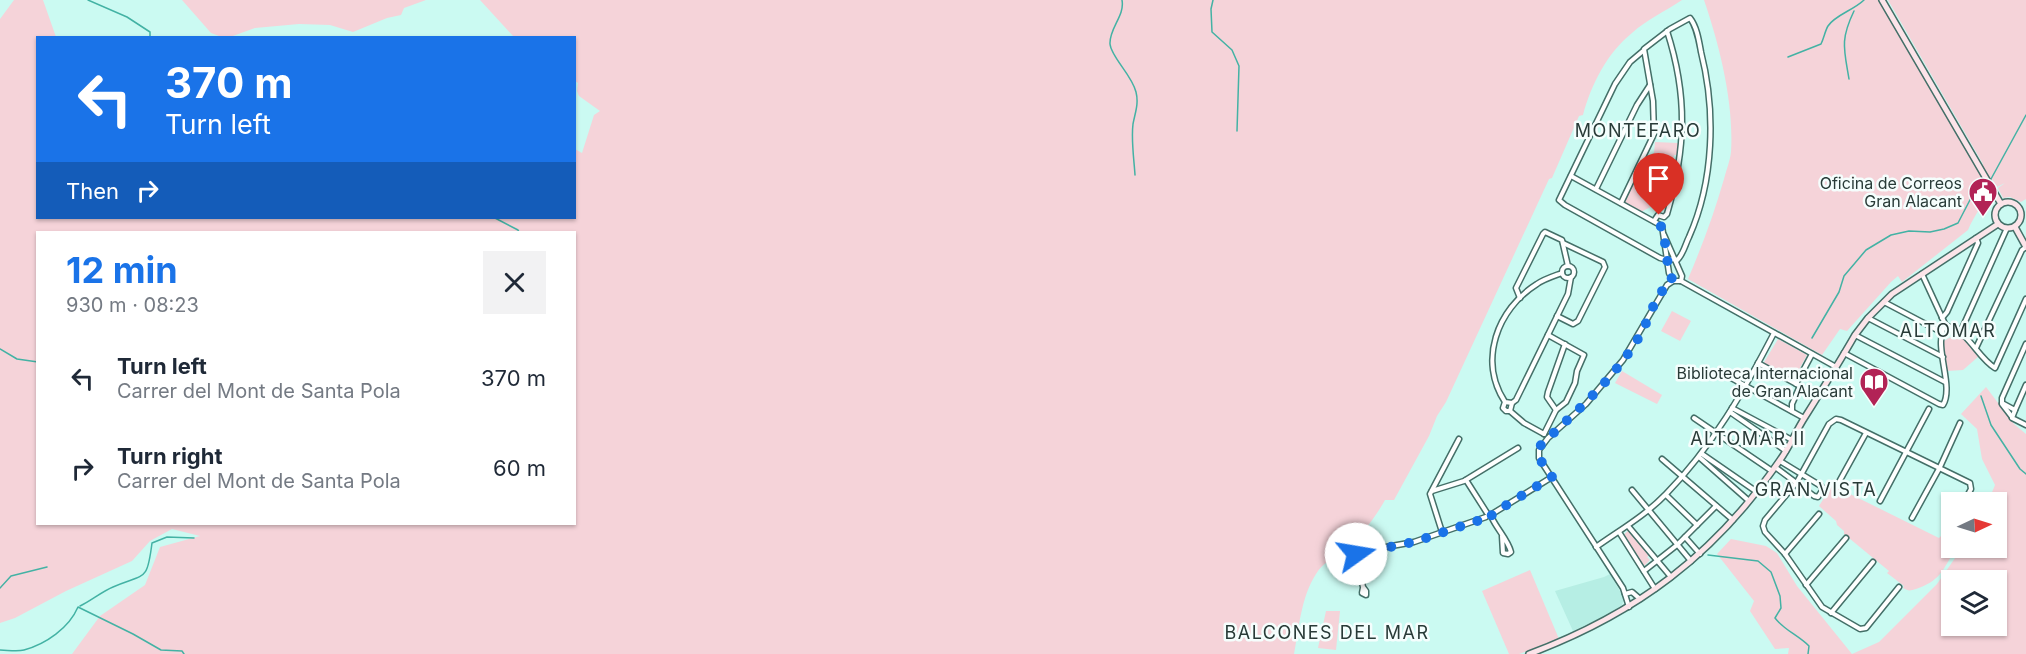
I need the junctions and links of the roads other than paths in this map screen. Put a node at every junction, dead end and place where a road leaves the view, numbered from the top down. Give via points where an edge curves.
1 (1882, 0) edge
2 (1667, 31) junction
3 (1643, 51) junction
4 (1650, 84) junction
5 (1571, 176) junction
6 (1596, 189) junction
7 (1621, 203) junction
8 (2001, 204) junction
9 (2026, 205) edge
10 (2020, 209) junction
11 (1654, 221) junction
12 (1998, 224) junction
13 (2015, 227) junction
14 (2007, 228) junction
15 (1664, 234) junction
16 (1976, 238) junction
17 (1563, 243) junction
18 (2026, 247) edge
19 (1667, 260) junction
20 (1675, 260) junction
21 (1568, 266) junction
22 (1563, 273) junction
23 (1922, 274) junction
24 (1571, 277) junction
25 (1673, 281) junction
26 (1681, 281) junction
27 (1521, 298) junction
28 (2026, 299) edge
29 (1883, 302) junction
30 (1557, 316) junction
31 (1868, 318) junction
32 (1942, 318) junction
33 (1946, 326) junction
34 (1774, 333) junction
35 (1941, 333) junction
36 (1960, 333) junction
37 (1548, 335) junction
38 (1855, 335) junction
39 (1565, 344) junction
40 (2026, 344) edge
41 (1976, 348) junction
42 (1844, 353) junction
43 (1812, 354) junction
44 (2024, 354) edge
45 (1942, 357) junction
46 (1758, 363) junction
47 (1836, 367) junction
48 (1722, 373) dead end
49 (1945, 382) junction
50 (1796, 384) junction
51 (2026, 385) edge
52 (1745, 386) junction
53 (2002, 401) junction
54 (1505, 402) junction
55 (1512, 404) junction
56 (1929, 409) dead end
57 (1557, 410) junction
58 (1731, 410) junction
59 (2015, 410) junction
60 (1510, 411) junction
61 (1792, 412) junction
62 (1694, 418) dead end
63 (1804, 418) junction
64 (2012, 418) junction
65 (1960, 423) dead end
66 (2026, 424) edge
67 (1866, 432) junction
68 (1544, 434) junction
69 (1717, 434) junction
70 (1548, 438) junction
71 (1459, 439) dead end
72 (1792, 440) junction
73 (1518, 448) dead end
74 (1786, 451) junction
75 (1907, 453) junction
76 (1700, 456) junction
77 (1662, 459) dead end
78 (1779, 461) junction
79 (1940, 468) junction
80 (1774, 469) junction
81 (1802, 474) junction
82 (1552, 477) junction
83 (1681, 477) junction
84 (1466, 480) junction
85 (1797, 482) junction
86 (1839, 482) dead end
87 (1632, 490) dead end
88 (1432, 491) junction
89 (1757, 492) junction
90 (1969, 492) edge
91 (1666, 495) junction
92 (1749, 501) junction
93 (1880, 501) dead end
94 (1716, 506) junction
95 (1648, 510) junction
96 (1819, 514) dead end
97 (1489, 516) junction
98 (1912, 518) dead end
99 (1733, 520) junction
100 (1696, 525) junction
101 (1628, 526) junction
102 (1442, 532) junction
103 (1618, 532) junction
104 (1502, 536) dead end
105 (1685, 537) junction
106 (1846, 538) dead end
107 (1689, 542) junction
108 (1596, 547) junction
109 (1679, 547) junction
110 (1700, 554) junction
111 (1785, 554) junction
112 (1691, 561) junction
113 (1659, 562) junction
114 (1873, 562) dead end
115 (1644, 571) junction
116 (1671, 577) junction
117 (1806, 585) junction
118 (1363, 587) dead end
119 (1899, 587) dead end
120 (1655, 589) junction
121 (1625, 594) junction
122 (1640, 600) junction
123 (1629, 607) junction
124 (1831, 613) junction
125 (1540, 652) edge
126 (1528, 654) edge

1 - 8 street
2 - 3 street
2 - 11 street via 1680,85 1682,142 1667,214 1658,215
2 - 20 street via 1685,19 1692,20 1706,73 1711,113 1701,200 1692,230
3 - 4 street
3 - 5 street via 1615,84
4 - 6 street
4 - 7 street via 1654,134
5 - 6 street
5 - 19 street via 1561,203
6 - 7 street
7 - 11 street
8 - 10 street via 2011,202
8 - 12 street via 1995,213
9 - 10 street
10 - 13 street via 2021,219
11 - 15 street via 1662,225
12 - 14 street
12 - 16 street
13 - 14 street
13 - 18 street
14 - 36 street
15 - 19 street
15 - 20 street
16 - 23 street
16 - 32 street via 1978,243
17 - 21 street
17 - 27 street via 1549,233 1542,234 1516,288
17 - 30 street via 1603,262 1605,267 1578,321 1573,324
18 - 41 street
19 - 20 street
19 - 25 street
20 - 26 street
21 - 22 street
21 - 24 street via 1574,271
22 - 24 street
22 - 27 street via 1537,284
23 - 29 street
23 - 32 street
24 - 30 street
25 - 26 street
25 - 70 street via 1664,289 1623,360 1586,404
26 - 34 street
27 - 54 street via 1504,317 1492,351 1492,370
28 - 41 street via 1995,368
29 - 31 street
29 - 35 street
30 - 37 street
31 - 38 street
31 - 45 street
32 - 33 street
33 - 35 street
33 - 36 street
34 - 43 street
34 - 46 street
35 - 45 street
36 - 41 street
37 - 39 street
37 - 55 street
38 - 42 street
38 - 49 street
39 - 57 street via 1547,398
39 - 57 street via 1584,355 1566,402
40 - 44 street
42 - 47 street
42 - 49 street via 1943,405
43 - 47 street
43 - 50 street
44 - 53 street
45 - 49 street
46 - 50 street
46 - 52 street
47 - 63 street
48 - 52 street
50 - 61 street via 1800,386
51 - 59 street
52 - 58 street
52 - 61 street
53 - 59 street
53 - 64 street
54 - 55 street
54 - 60 street via 1503,409
55 - 60 street
56 - 75 street
57 - 68 street
58 - 69 street
58 - 72 street
58 - 74 street
59 - 64 street
60 - 68 street
61 - 63 street
62 - 69 street
63 - 72 street
64 - 66 street
65 - 79 street
67 - 75 street
67 - 81 street via 1841,420 1832,421
67 - 86 street
68 - 70 street
69 - 76 street
69 - 80 street
70 - 82 street via 1538,454
71 - 88 street
72 - 74 street
73 - 84 street
74 - 78 street
75 - 79 street
75 - 93 street
76 - 83 street
76 - 89 street
76 - 92 street
77 - 83 street
78 - 80 street
78 - 81 street
79 - 90 street via 1970,483
79 - 98 street
80 - 85 street
80 - 89 street
81 - 85 street
81 - 85 street via 1821,486 1822,494 1814,496
82 - 97 street
82 - 108 street
83 - 91 street
83 - 94 street
84 - 88 street
84 - 97 street
85 - 111 street via 1763,526
87 - 95 street
88 - 102 street via 1430,500
89 - 92 street
91 - 95 street
91 - 100 street
92 - 99 street
94 - 99 street
94 - 100 street
95 - 101 street
95 - 109 street
96 - 111 street
97 - 102 street
97 - 104 street
99 - 110 street
100 - 105 street
101 - 103 street
101 - 113 street
102 - 118 street via 1414,542 1358,552
103 - 108 street
103 - 115 street
105 - 107 street
105 - 109 street
106 - 117 street
107 - 109 street
107 - 110 street
108 - 121 street
109 - 112 street
109 - 113 street
110 - 112 street
111 - 117 street
112 - 116 street
113 - 115 street
113 - 116 street
114 - 124 street
115 - 120 street
116 - 120 street
117 - 124 street
119 - 124 street via 1863,629
120 - 122 street
121 - 122 street via 1632,592
121 - 123 street
122 - 123 street
123 - 125 street
125 - 126 street

